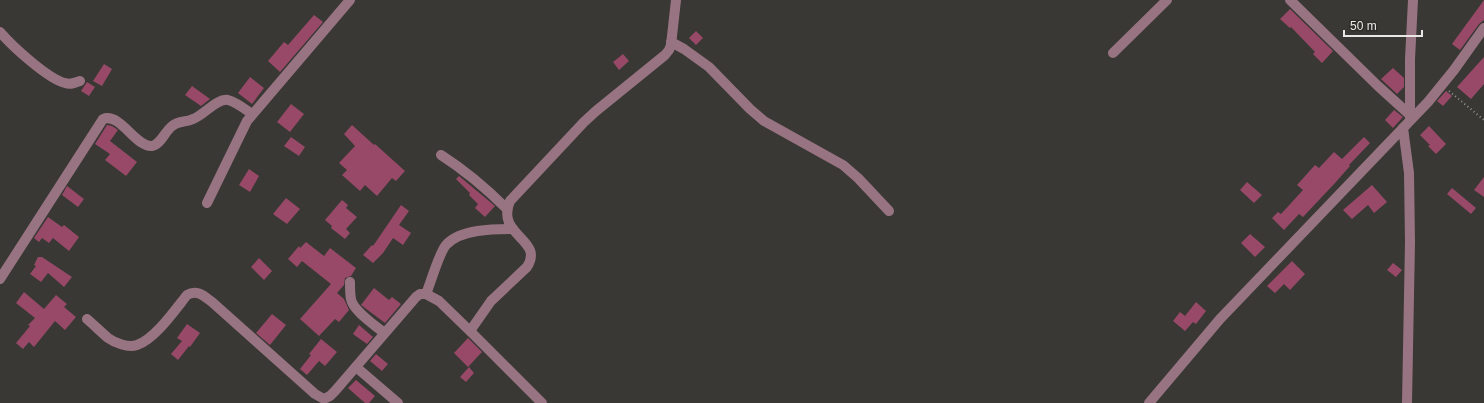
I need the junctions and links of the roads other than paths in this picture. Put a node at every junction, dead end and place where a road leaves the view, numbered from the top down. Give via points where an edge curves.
1 (350, 0) edge
2 (676, 0) edge
3 (1167, 0) edge
4 (1290, 0) edge
5 (1412, 0) edge
6 (1484, 28) edge
7 (0, 32) edge
8 (671, 42) junction
9 (1113, 53) dead end
10 (80, 81) dead end
11 (252, 114) junction
12 (1408, 121) junction
13 (441, 155) dead end
14 (207, 203) dead end
15 (507, 209) junction
16 (889, 210) dead end
17 (513, 229) junction
18 (0, 279) edge
19 (350, 282) dead end
20 (426, 294) junction
21 (87, 319) dead end
22 (470, 331) junction
23 (384, 333) junction
24 (356, 367) junction
25 (398, 403) edge
26 (542, 403) edge
27 (1149, 403) edge
28 (1406, 403) edge

1 - 11 street
2 - 8 street
3 - 9 street
4 - 12 street via 1378,86
5 - 12 street
6 - 12 street via 1442,85
7 - 10 street via 48,74 64,83
8 - 15 street via 665,55 584,122 516,194
8 - 16 street via 709,66 764,121 843,165
11 - 14 street via 236,140
11 - 18 street via 233,102 223,100 198,117 177,122 156,145 152,146 144,144 115,120 103,119
12 - 27 street via 1220,319
12 - 28 street via 1410,242
13 - 15 street via 472,176
15 - 17 street via 507,217
17 - 20 street via 474,232 452,240 446,246
17 - 22 street via 530,250 531,261 492,301
19 - 23 street via 353,305
20 - 22 street via 439,301
20 - 23 street via 416,297
21 - 24 street via 109,338 121,344 137,345 147,340 187,295 197,292 212,302 324,399 330,396
22 - 26 street
23 - 24 street
24 - 25 street

